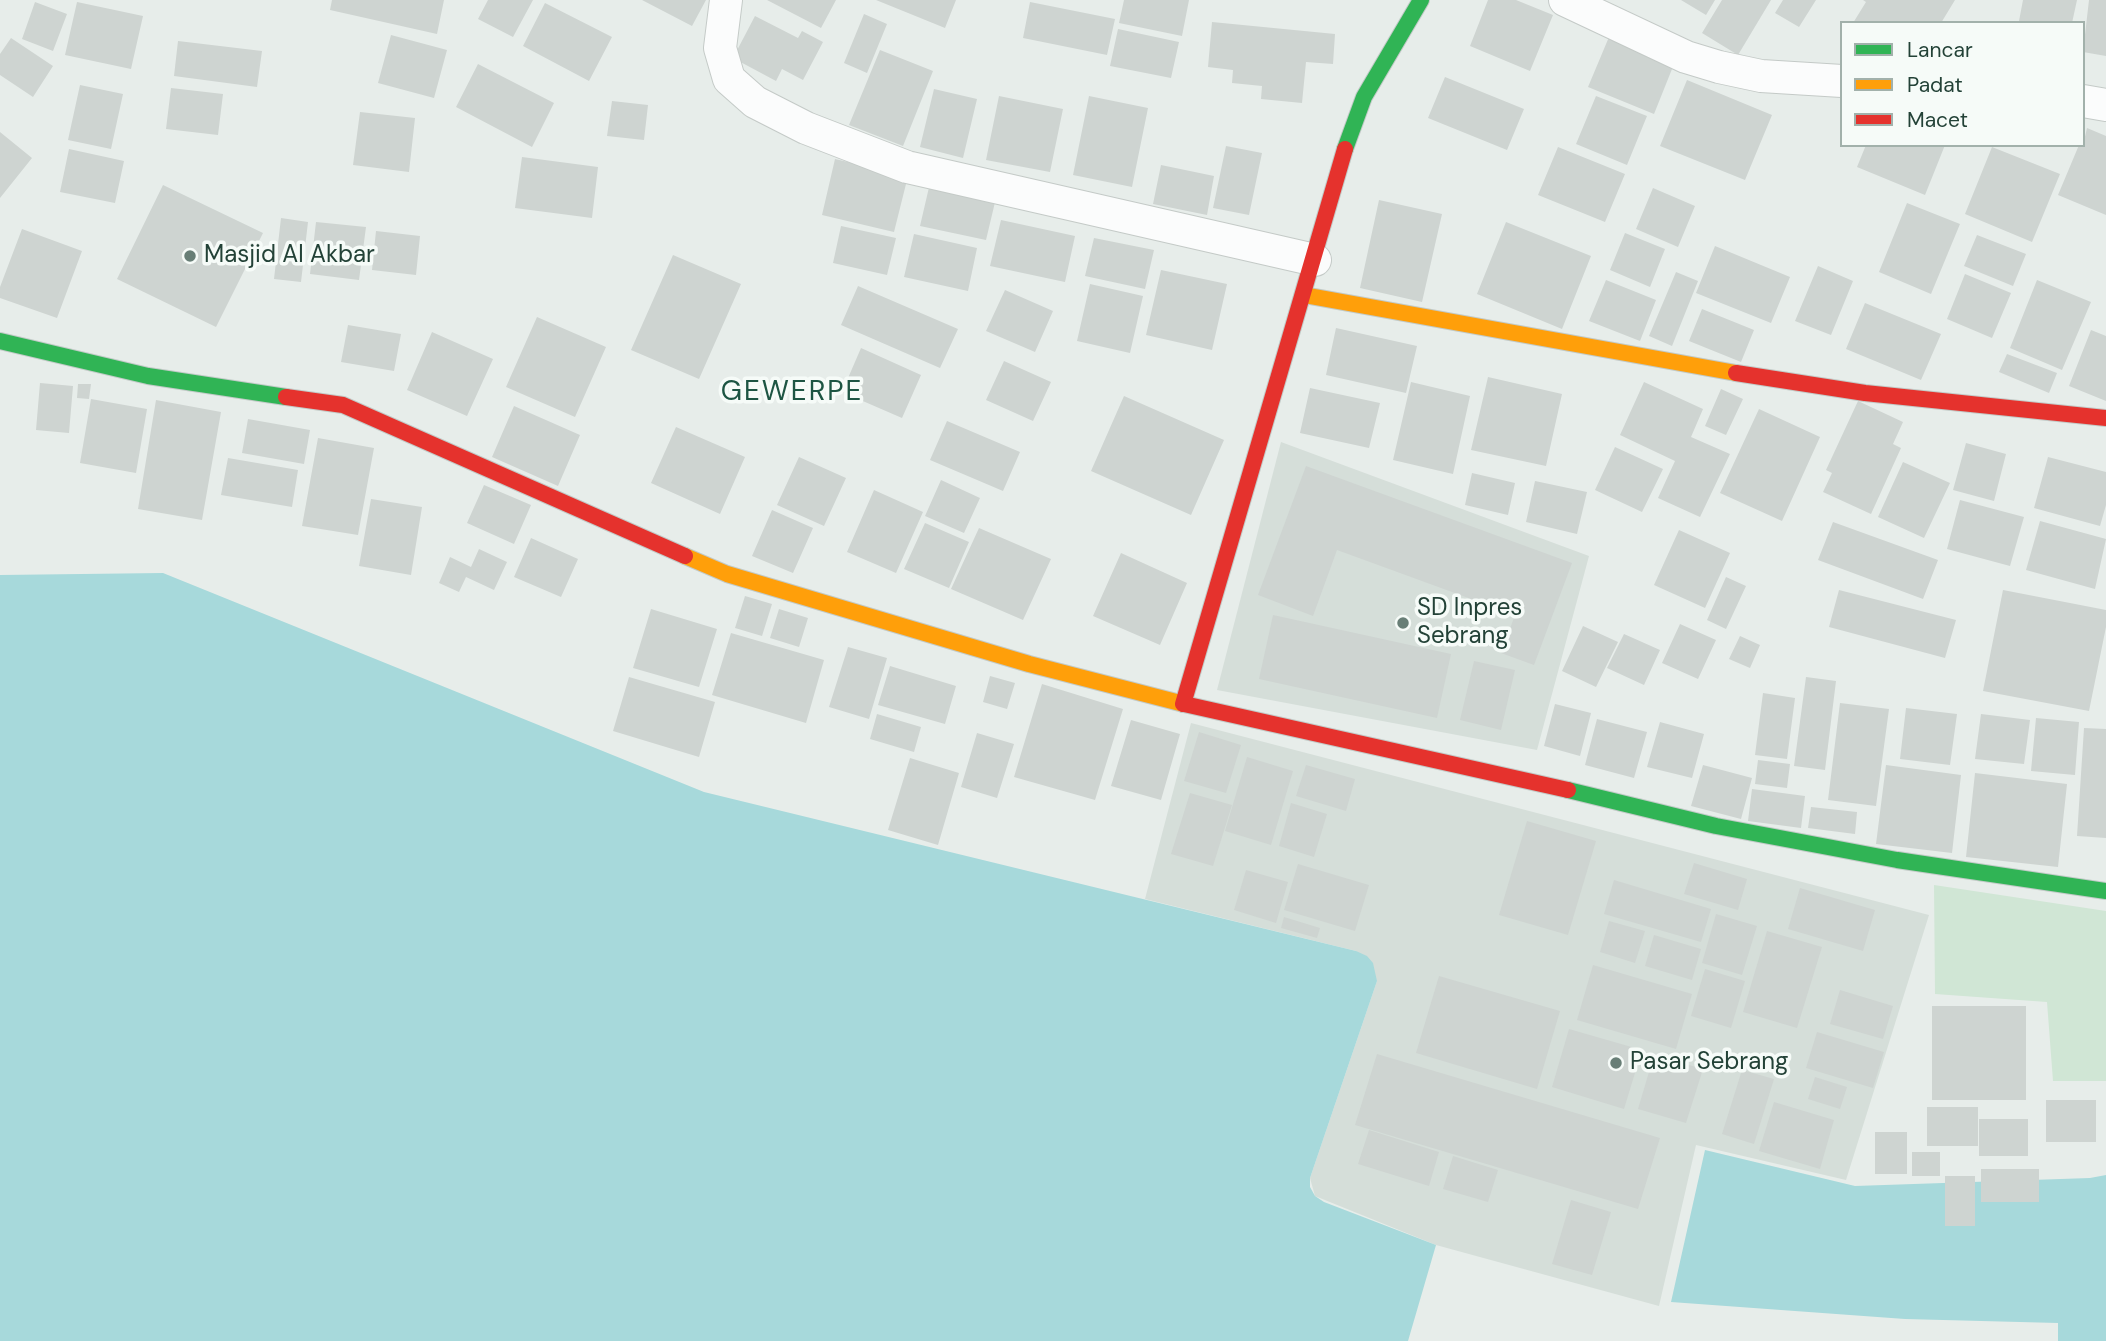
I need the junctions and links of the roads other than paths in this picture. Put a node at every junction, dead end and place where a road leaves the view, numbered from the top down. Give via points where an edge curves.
1 (726, 0) edge
2 (1421, 0) edge
3 (1565, 0) edge
4 (1840, 81) edge
5 (2085, 102) edge
6 (2106, 105) edge
7 (1315, 260) junction
8 (1304, 295) junction
9 (0, 341) edge
10 (2106, 418) edge
11 (1183, 704) junction
12 (2106, 891) edge

1 - 7 street via 720,48 729,79 755,102 806,128 907,167
2 - 7 main road via 1364,97 1348,138
3 - 4 street via 1686,57 1719,67 1761,76
5 - 6 street
7 - 8 main road
8 - 10 main road via 1866,393
8 - 11 main road
9 - 11 main road via 148,376 343,405 727,574 1029,664
11 - 12 main road via 1716,826 1897,860

